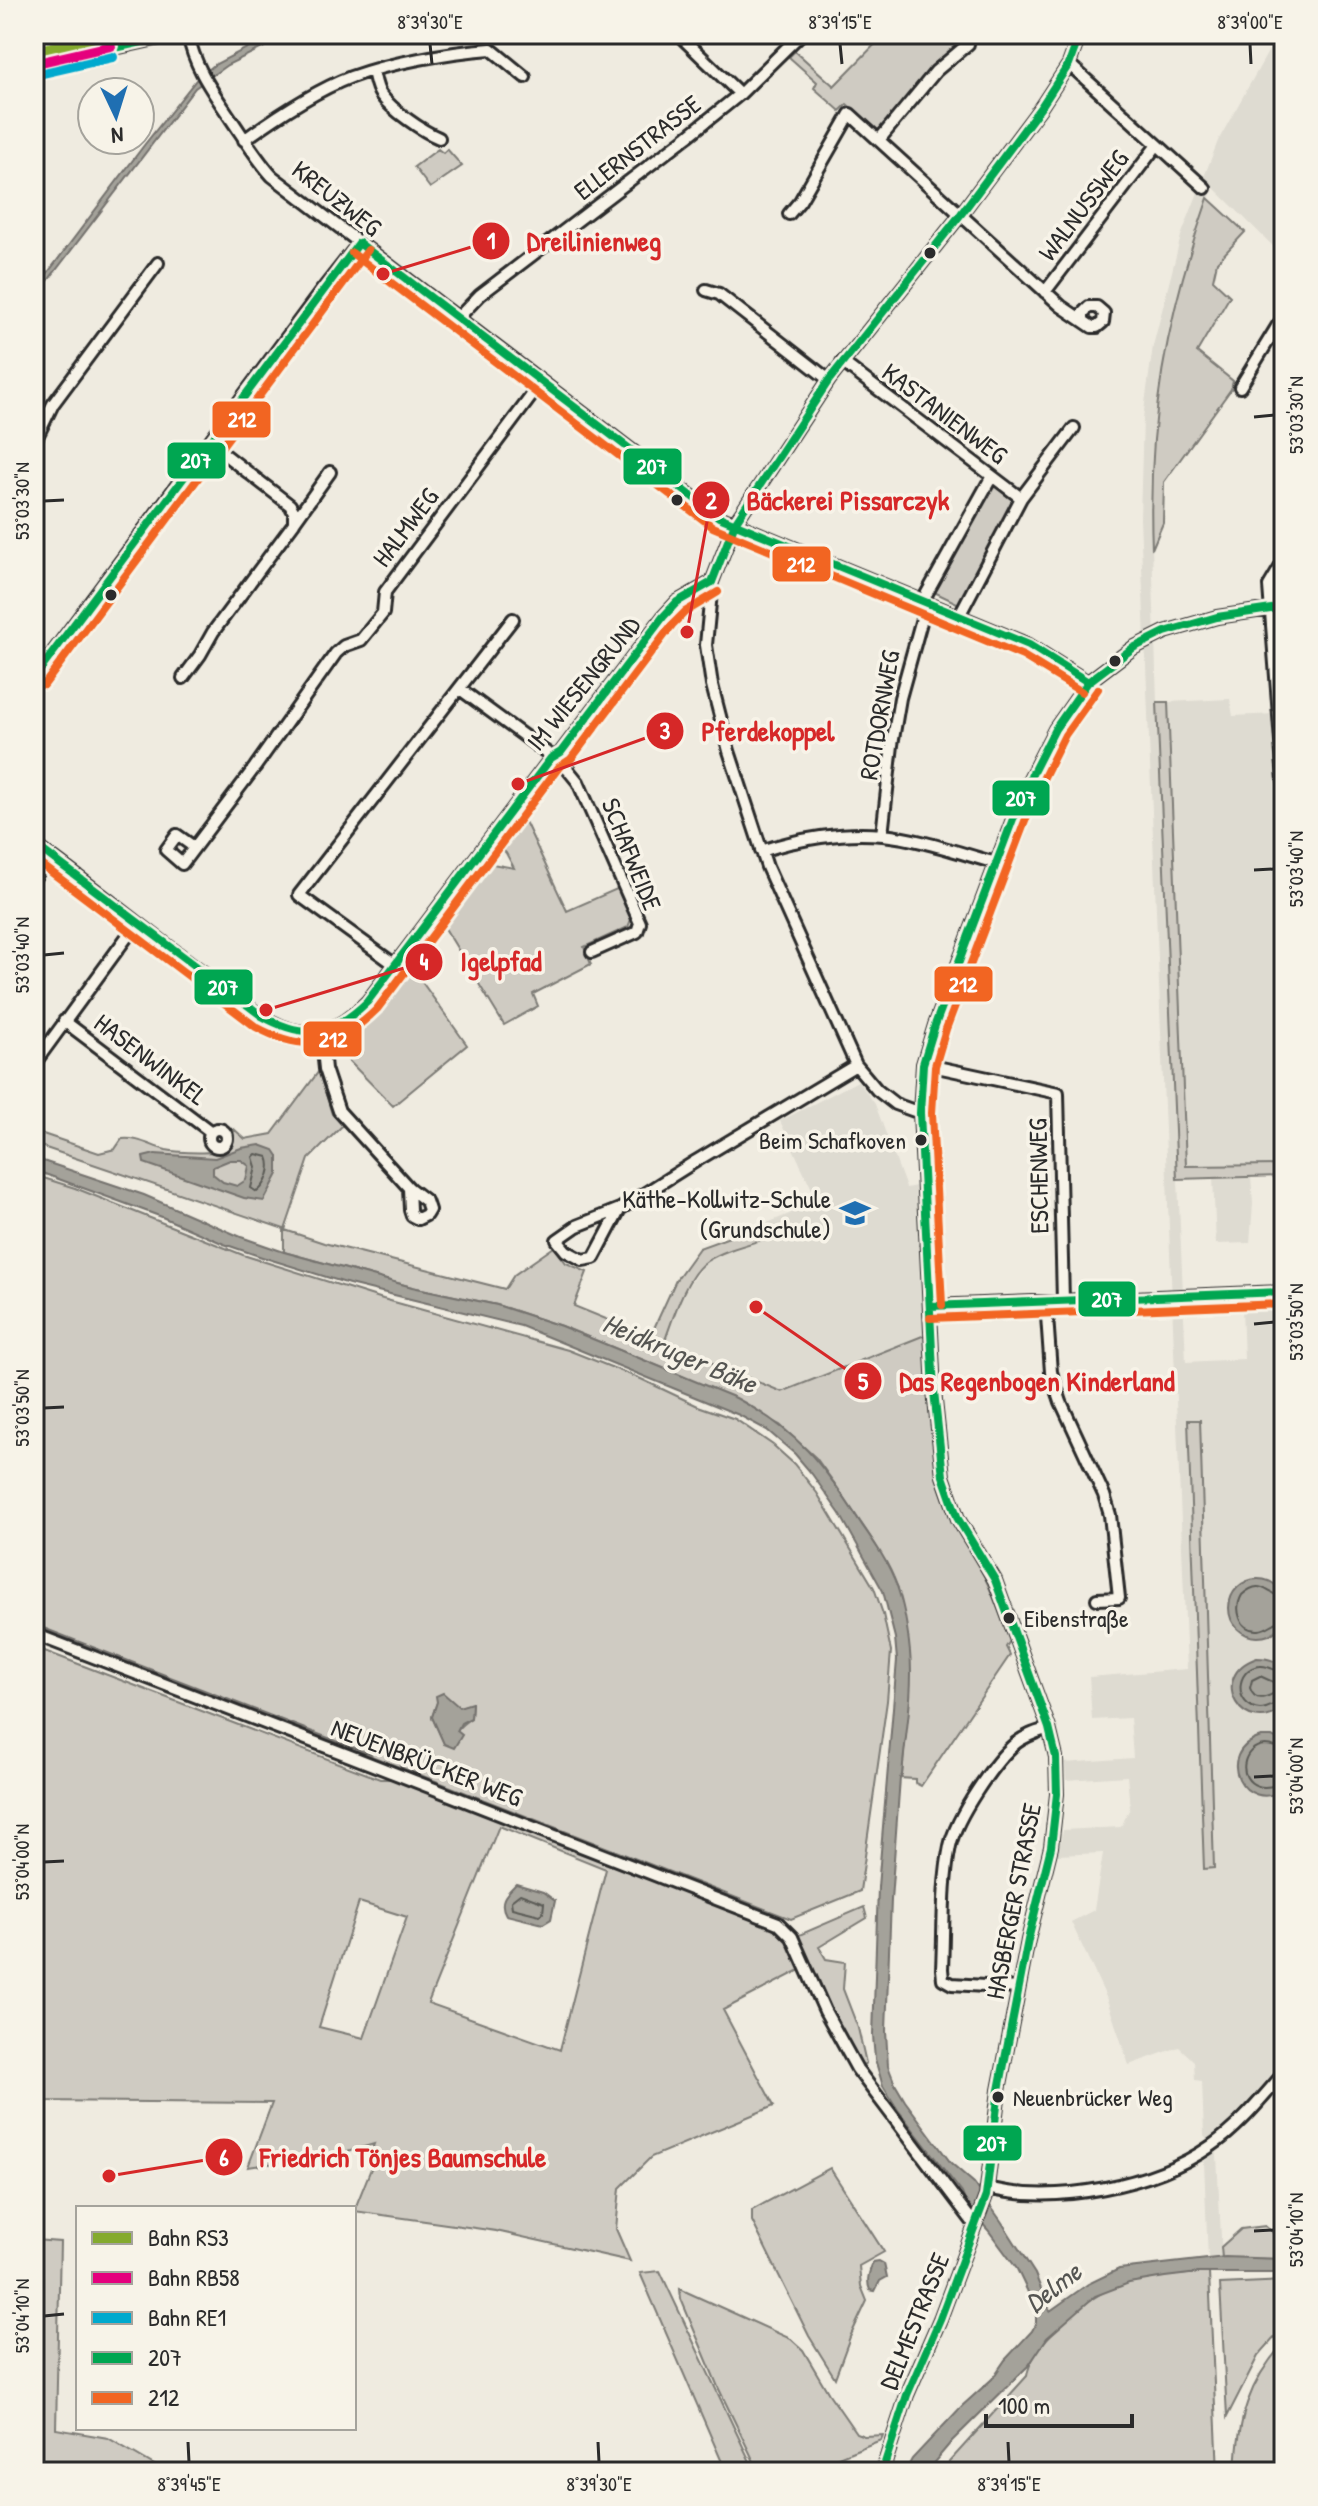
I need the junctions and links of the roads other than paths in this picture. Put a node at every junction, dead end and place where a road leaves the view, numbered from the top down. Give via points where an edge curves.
1 (178, 34) edge
2 (188, 34) edge
3 (678, 34) edge
4 (801, 34) edge
5 (1080, 34) edge
6 (968, 44) dead end
7 (1069, 64) junction
8 (34, 66) edge
9 (373, 71) junction
10 (525, 77) dead end
11 (740, 94) junction
12 (439, 138) dead end
13 (244, 140) junction
14 (879, 140) junction
15 (1157, 145) junction
16 (1205, 188) dead end
17 (789, 214) dead end
18 (961, 214) junction
19 (359, 243) junction
20 (158, 263) dead end
21 (706, 290) dead end
22 (1045, 292) junction
23 (457, 319) junction
24 (1284, 319) edge
25 (1083, 320) dead end
26 (842, 362) junction
27 (829, 380) junction
28 (541, 383) junction
29 (1240, 387) dead end
30 (1074, 428) dead end
31 (34, 443) edge
32 (210, 443) junction
33 (330, 472) dead end
34 (992, 476) junction
35 (1021, 498) junction
36 (294, 523) junction
37 (735, 523) junction
38 (1284, 561) edge
39 (712, 582) junction
40 (924, 603) junction
41 (1284, 607) edge
42 (1271, 610) junction
43 (959, 616) junction
44 (513, 619) dead end
45 (34, 678) edge
46 (183, 678) dead end
47 (1088, 682) junction
48 (460, 689) junction
49 (551, 758) junction
50 (1284, 781) edge
51 (882, 835) junction
52 (34, 844) edge
53 (194, 847) dead end
54 (761, 851) junction
55 (50, 856) junction
56 (996, 863) junction
57 (34, 878) edge
58 (137, 923) junction
59 (592, 952) dead end
60 (394, 964) junction
61 (64, 1021) junction
62 (321, 1031) junction
63 (34, 1064) edge
64 (923, 1064) junction
65 (856, 1065) junction
66 (920, 1113) junction
67 (211, 1132) dead end
68 (409, 1188) dead end
69 (620, 1209) junction
70 (1284, 1292) edge
71 (1063, 1301) junction
72 (1046, 1302) junction
73 (930, 1306) junction
74 (1097, 1599) dead end
75 (34, 1634) edge
76 (1049, 1728) junction
77 (1018, 1988) junction
78 (1284, 2073) edge
79 (987, 2192) junction
80 (975, 2225) junction
81 (882, 2472) edge

1 - 8 street
2 - 13 street, KREUZWEG via 200,70
3 - 11 street
4 - 11 street, ELLERNSTRASSE
5 - 7 street
6 - 14 street via 936,71
7 - 15 street
7 - 18 street
9 - 10 street via 491,49
9 - 12 street via 380,94 390,105
9 - 13 street via 331,86
11 - 23 street, ELLERNSTRASSE via 480,295
13 - 19 street, KREUZWEG via 272,176
14 - 17 street via 850,114
14 - 18 street
15 - 16 street
15 - 22 street, WALNUSSWEG
18 - 22 street
18 - 26 street
19 - 23 street, KREUZWEG
19 - 32 street
20 - 31 street via 53,404
21 - 27 street via 719,294
22 - 25 street
23 - 28 street, KREUZWEG
24 - 29 street
26 - 27 street
26 - 34 street, KASTANIENWEG
27 - 37 street
28 - 37 street, KREUZWEG via 719,517
28 - 53 street, HALMWEG via 385,592 383,613 361,640 336,653
30 - 35 street
32 - 36 street via 290,505
32 - 45 street
33 - 36 street
34 - 35 street, KASTANIENWEG
34 - 40 street, ROTDORNWEG
35 - 43 street
36 - 46 street
37 - 39 street
37 - 40 street, KREUZWEG
38 - 42 street via 1269,586
39 - 49 street, IM WIESENGRUND via 677,602 561,752
39 - 54 street via 706,645 712,685
40 - 43 street, KREUZWEG
40 - 51 street, ROTDORNWEG via 900,698
41 - 42 street, HASBERGER STRASSE
42 - 47 street, HASBERGER STRASSE via 1217,617 1165,632 1133,648
42 - 50 street
43 - 47 street, KREUZWEG via 1029,645
44 - 48 street
47 - 56 street, HASBERGER STRASSE via 1036,764
48 - 49 street, SCHAFWEIDE
48 - 60 street via 299,895
49 - 59 street, SCHAFWEIDE via 578,782 640,923 637,932
49 - 60 street, IM WIESENGRUND
51 - 54 street via 810,840
51 - 56 street
52 - 55 street
54 - 65 street
55 - 57 street
55 - 58 street
56 - 64 street, HASBERGER STRASSE
58 - 61 street
58 - 62 street via 277,1025
60 - 62 street, IM WIESENGRUND via 351,1018
61 - 63 street
61 - 67 street, HASENWINKEL
62 - 68 street via 325,1069 339,1111
64 - 66 street, HASBERGER STRASSE
64 - 71 street, ESCHENWEG via 1058,1093
65 - 66 street via 895,1104
65 - 69 street
66 - 73 street, HASBERGER STRASSE
69 - 69 street via 577,1226 557,1240 583,1260 594,1258
70 - 71 street
71 - 72 street
72 - 73 street
72 - 74 street via 1051,1372 1104,1495 1113,1531 1119,1598
73 - 76 street, HASBERGER STRASSE via 946,1489 995,1580
75 - 80 street, NEUENBRÜCKER WEG via 778,1923 792,1937 857,2069
76 - 77 street, HASBERGER STRASSE via 1056,1765 1053,1834
76 - 77 street via 1030,1734 1002,1755 962,1817 947,1864 943,1979
77 - 79 street, HASBERGER STRASSE
78 - 79 street via 1211,2146 1167,2169 1085,2191
79 - 80 street, DELMESTRASSE
80 - 81 street, DELMESTRASSE

